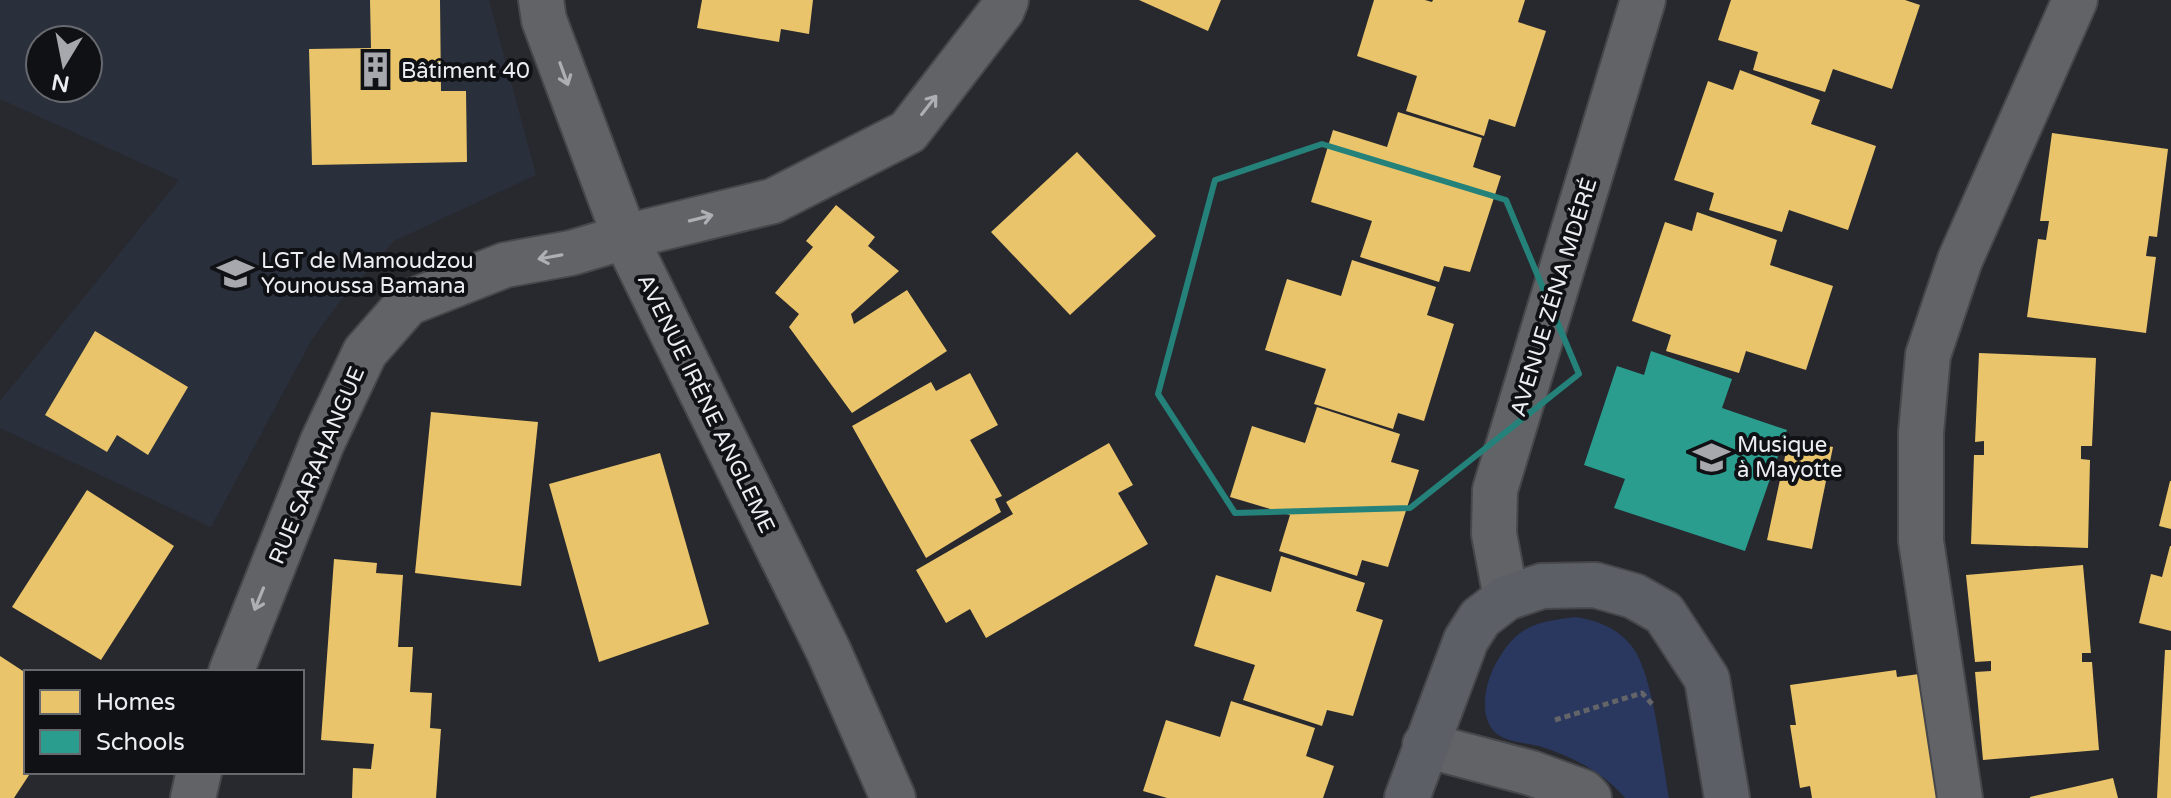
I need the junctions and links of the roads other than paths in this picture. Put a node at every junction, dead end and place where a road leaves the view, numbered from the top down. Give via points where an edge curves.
1 (541, 0) edge
2 (1006, 0) edge
3 (1643, 0) edge
4 (2075, 0) edge
5 (625, 237) junction
6 (1506, 598) junction
7 (232, 670) edge
8 (1425, 745) junction
9 (199, 774) edge
10 (193, 798) edge
11 (893, 798) edge
12 (1407, 798) edge
13 (1589, 798) edge
14 (1727, 798) edge
15 (1960, 798) edge

1 -> 5 street, AVENUE IRÈNE ANGLEME
5 -> 2 street, RUE SARAHANGUE via 773,201 908,132
3 - 6 street, AVENUE ZÉNA MDÉRÉ via 1495,490 1494,534
4 - 15 street via 1960,260 1928,355 1921,433 1921,541
5 -> 7 street, RUE SARAHANGUE via 505,265 408,303 365,352 322,443
5 - 11 street, AVENUE IRÈNE ANGLEME via 829,652
6 - 8 main road via 1480,618 1466,640
6 - 14 main road via 1542,586 1595,585 1634,596 1664,613 1707,679
8 - 12 main road
8 - 13 street via 1531,773
9 - 10 street

